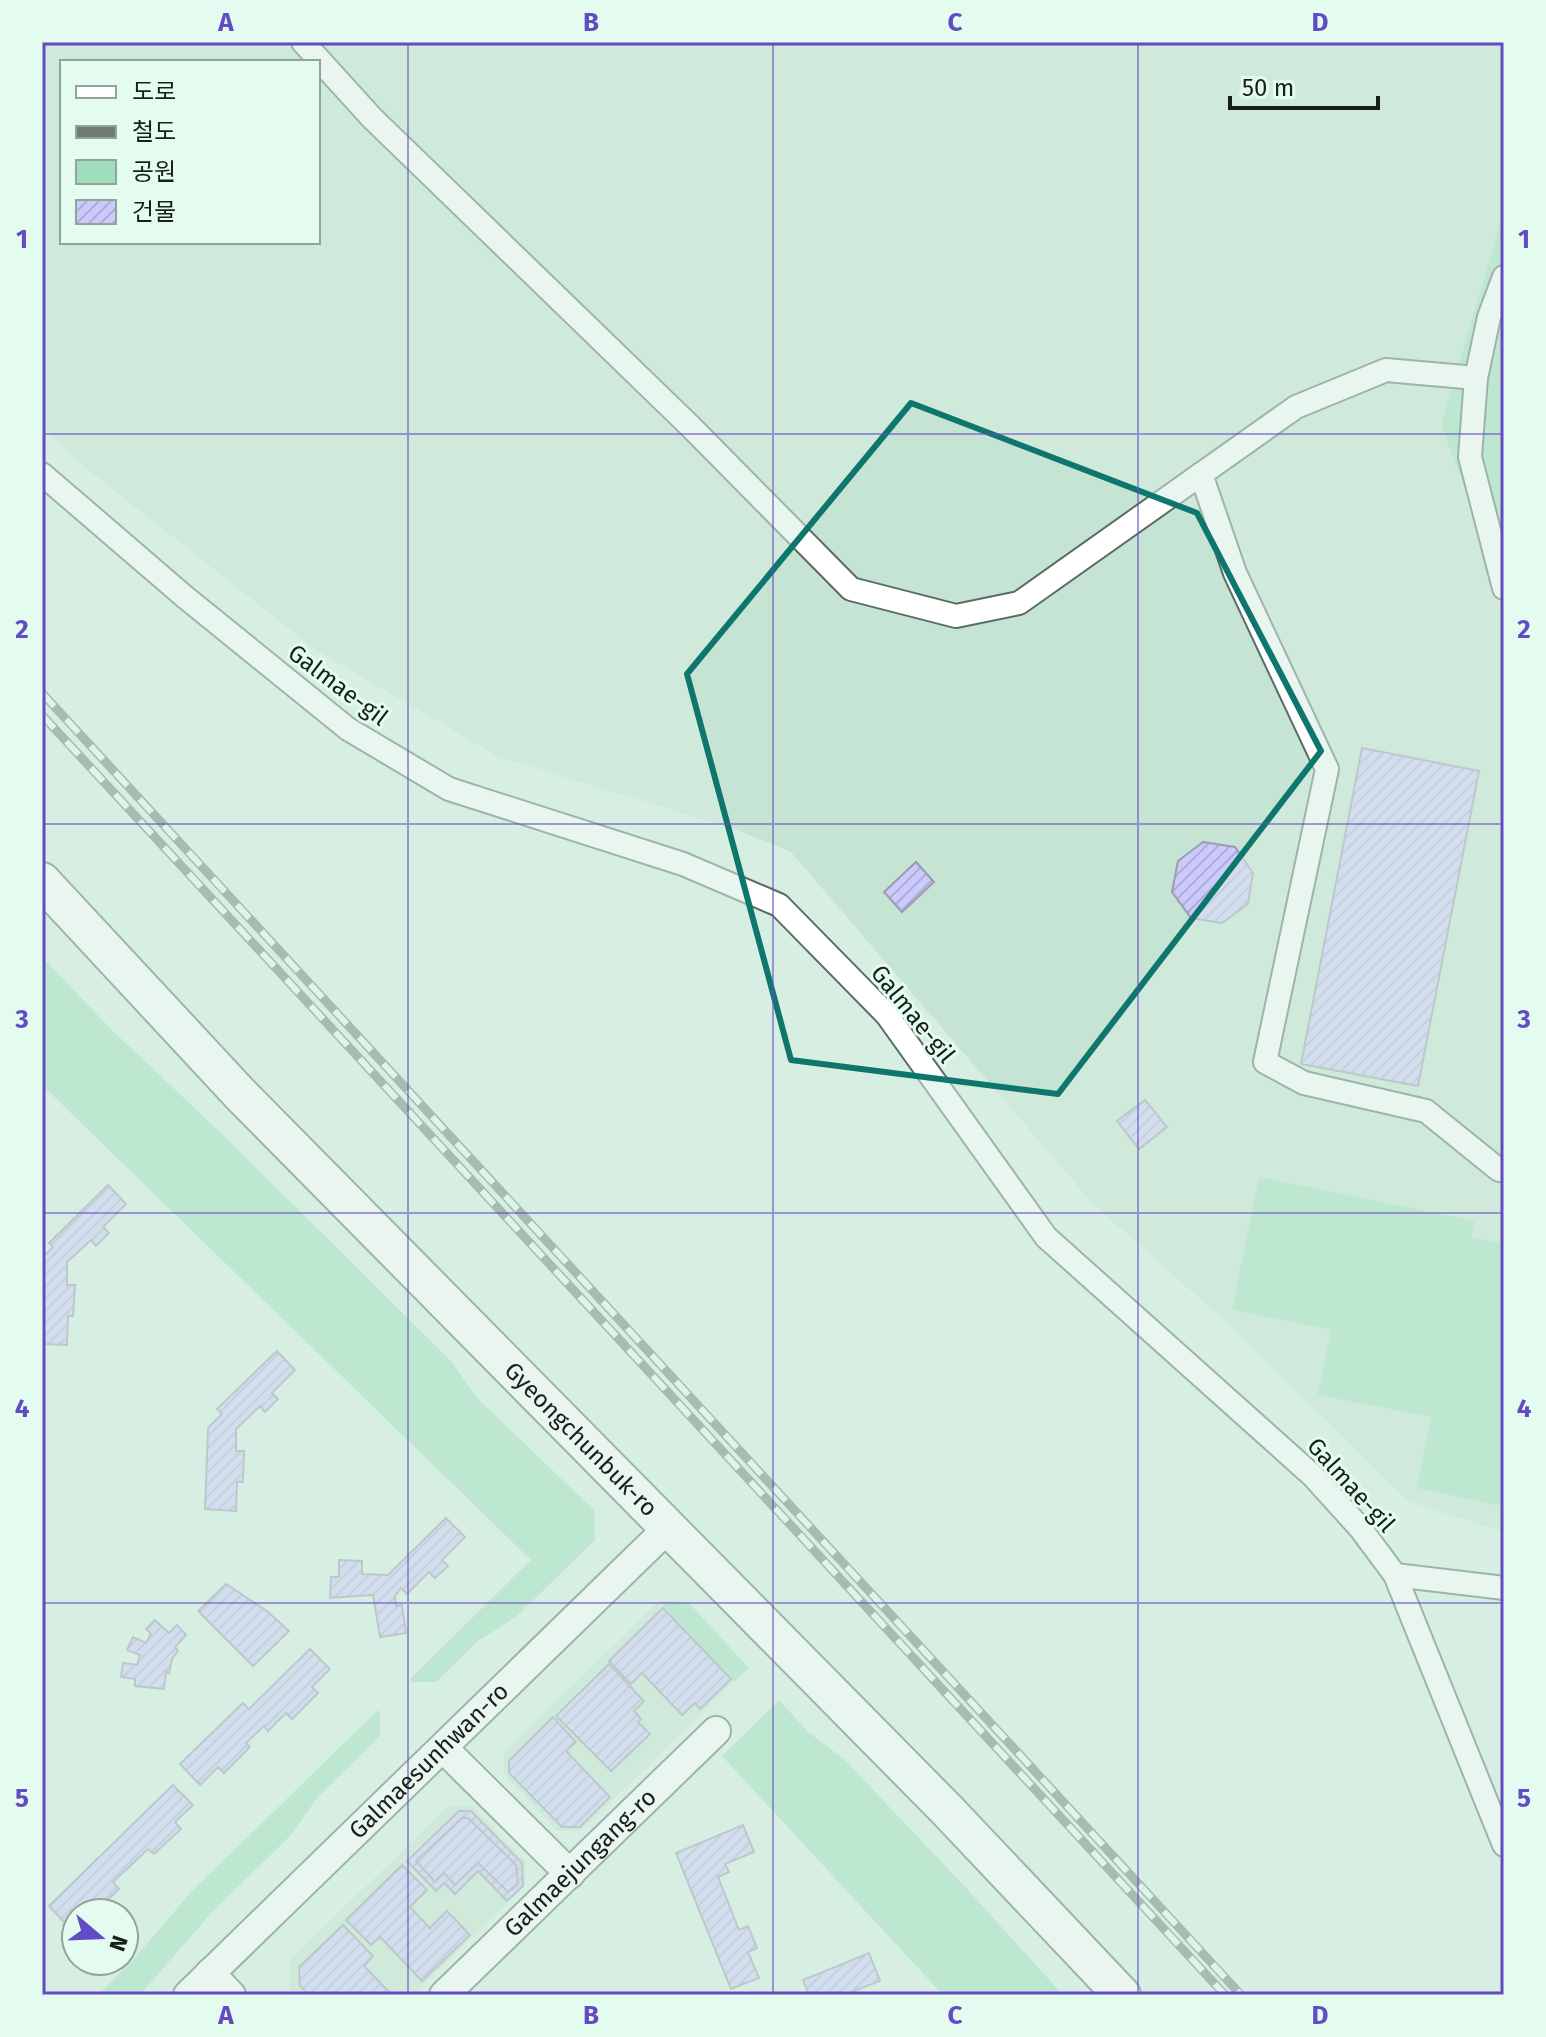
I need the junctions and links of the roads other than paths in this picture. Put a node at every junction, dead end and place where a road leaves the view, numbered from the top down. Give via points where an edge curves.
1 (303, 42) edge
2 (319, 60) edge
3 (320, 61) edge
4 (1504, 277) edge
5 (1476, 378) junction
6 (42, 474) edge
7 (1201, 474) junction
8 (1504, 588) edge
9 (42, 881) edge
10 (1499, 1170) dead end
11 (668, 1528) junction
12 (1395, 1575) junction
13 (1504, 1588) edge
14 (716, 1731) dead end
15 (443, 1748) junction
16 (1504, 1845) edge
17 (570, 1874) junction
18 (210, 1973) junction
19 (188, 1995) edge
20 (231, 1995) edge
21 (444, 1995) edge
22 (1122, 1995) edge

1 - 2 street
3 - 7 street via 851,589 956,616 1019,603
4 - 5 street
5 - 7 street via 1386,370 1296,407
5 - 8 street via 1470,457
6 - 12 street, Galmae-gil via 348,729 449,789 683,864 779,905 887,1015 1046,1237 1313,1476
7 - 10 street via 1235,573 1327,769 1265,1062 1304,1083 1426,1111
9 - 11 main road, Gyeongchunbuk-ro via 240,1094
11 - 15 street, Galmaesunhwan-ro
11 - 22 main road, Gyeongchunbuk-ro
12 - 13 street
12 - 16 street, Galmae-gil
14 - 17 street, Galmaejungang-ro
15 - 17 street
15 - 18 street, Galmaesunhwan-ro
17 - 21 street, Galmaejungang-ro
18 - 19 street, Galmaesunhwan-ro
18 - 20 street

